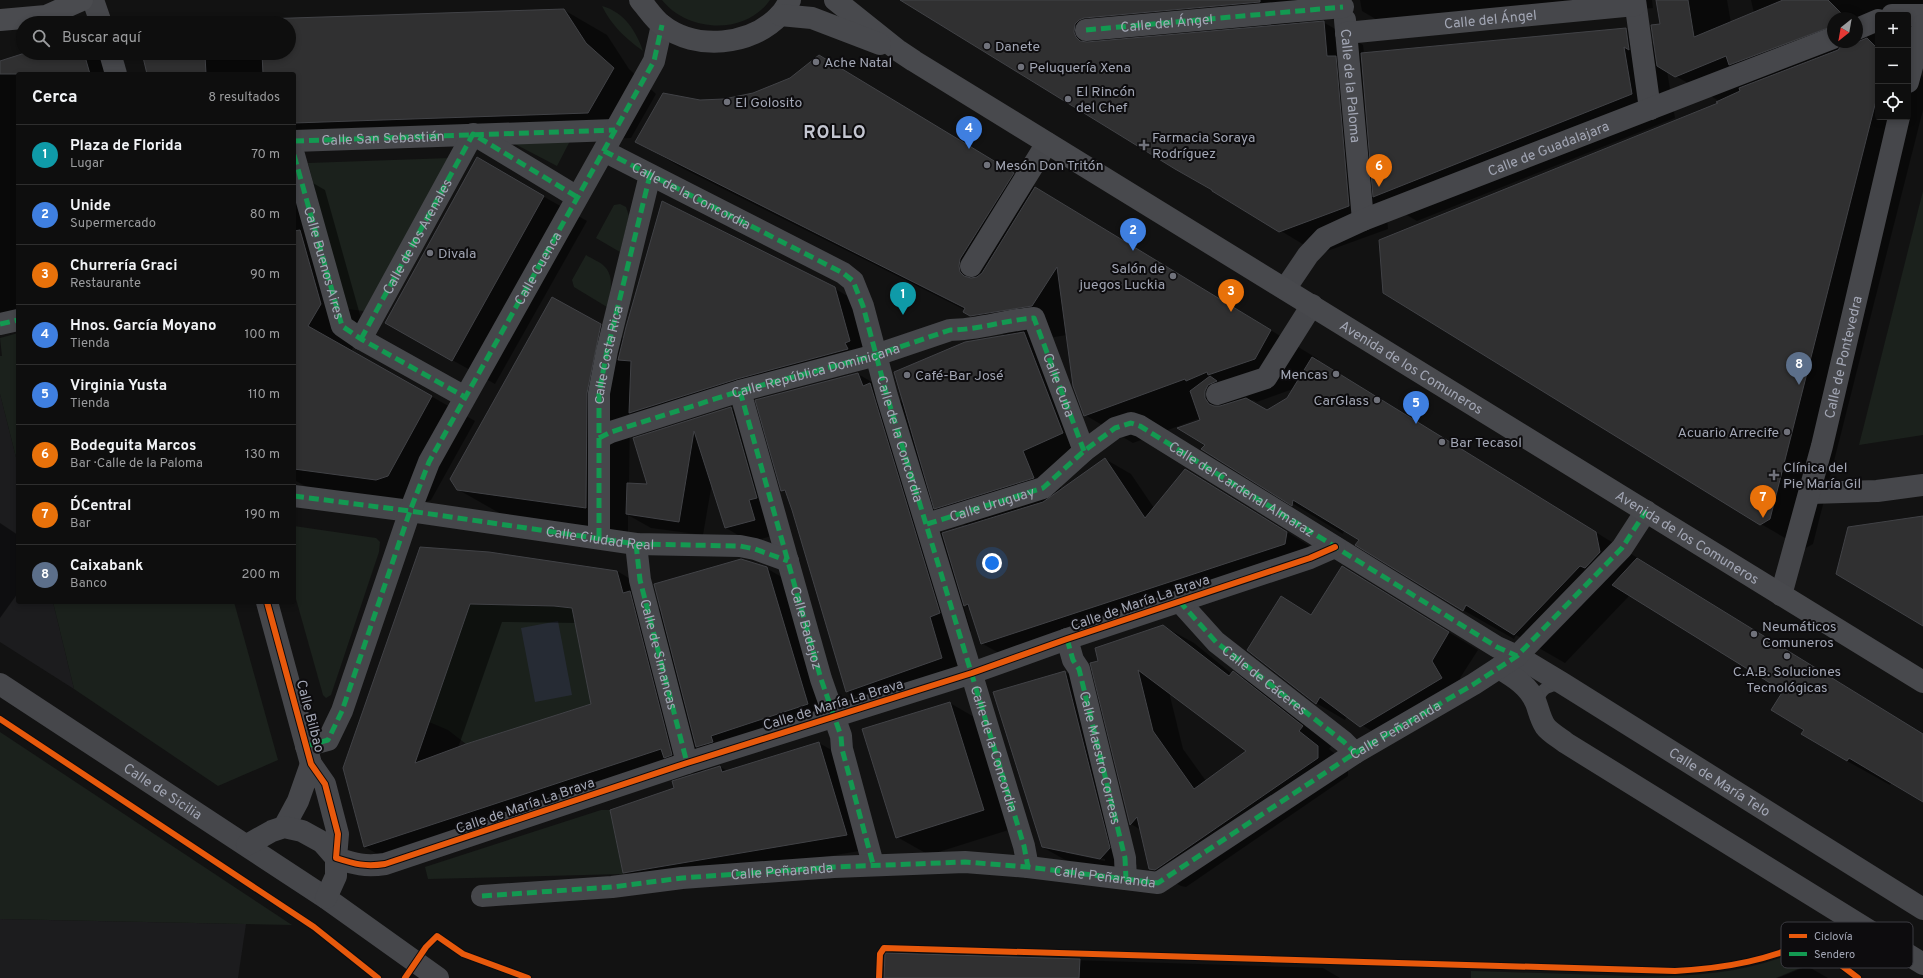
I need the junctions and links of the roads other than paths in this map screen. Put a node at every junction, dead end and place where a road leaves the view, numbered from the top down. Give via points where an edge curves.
1 (82, 0) edge
2 (93, 0) edge
3 (640, 0) edge
4 (836, 1) edge
5 (1635, 2) edge
6 (1343, 4) edge
7 (785, 8) edge
8 (1911, 15) edge
9 (1923, 15) edge
10 (46, 16) edge
11 (99, 16) edge
12 (16, 19) edge
13 (0, 20) edge
14 (1875, 21) edge
15 (662, 25) junction
16 (1923, 25) edge
17 (1863, 26) edge
18 (1086, 30) dead end
19 (1346, 33) junction
20 (1827, 40) edge
21 (900, 52) junction
22 (112, 60) edge
23 (1911, 71) edge
24 (115, 72) edge
25 (1650, 109) junction
26 (1899, 120) edge
27 (615, 130) junction
28 (473, 134) junction
29 (296, 141) edge
30 (1047, 143) junction
31 (604, 151) junction
32 (296, 162) edge
33 (650, 175) junction
34 (577, 197) junction
35 (1363, 220) junction
36 (971, 266) dead end
37 (1285, 289) junction
38 (1312, 305) junction
39 (1034, 318) joint
40 (16, 320) edge
41 (0, 324) edge
42 (361, 340) junction
43 (876, 355) junction
44 (740, 391) junction
45 (1216, 394) dead end
46 (465, 397) junction
47 (1131, 422) joint
48 (599, 438) junction
49 (1084, 452) junction
50 (1923, 485) edge
51 (1810, 493) junction
52 (296, 496) edge
53 (410, 511) junction
54 (1646, 512) junction
55 (926, 524) junction
56 (599, 538) junction
57 (636, 544) junction
58 (1334, 547) junction
59 (788, 561) junction
60 (1781, 595) junction
61 (1179, 601) junction
62 (268, 604) edge
63 (1067, 639) junction
64 (1517, 656) junction
65 (1499, 668) junction
66 (972, 673) junction
67 (1923, 682) edge
68 (1562, 683) junction
69 (0, 684) edge
70 (1536, 704) junction
71 (835, 716) junction
72 (1355, 753) junction
73 (309, 755) junction
74 (687, 763) junction
75 (284, 827) junction
76 (247, 845) junction
77 (336, 858) junction
78 (873, 864) junction
79 (1028, 867) junction
80 (1126, 879) junction
81 (482, 896) dead end
82 (326, 898) junction
83 (1923, 909) edge
84 (1855, 922) edge
85 (1913, 958) edge
86 (1923, 964) edge
87 (438, 978) edge

1 - 10 main road
2 - 11 street
3 - 15 main road
4 - 21 main road, Avenida de los Comuneros
5 - 19 street, Calle del Ángel
5 - 25 street
6 - 18 street, Calle del Ángel
6 - 19 street, Calle de la Paloma
7 - 15 main road via 760,31 736,40 710,42 685,37
7 - 21 main road, Avenida de los Comuneros
8 - 9 street
12 - 13 main road
14 - 17 street
15 - 27 street, Calle Cuenca via 654,61
16 - 23 street
19 - 35 street, Calle de la Paloma
20 - 25 street, Calle de Guadalajara
21 - 30 main road, Avenida de los Comuneros
22 - 24 street
25 - 35 street, Calle de Guadalajara
26 - 51 street, Calle de Pontevedra
27 - 28 street, Calle San Sebastián
27 - 31 street, Calle Cuenca
28 - 29 street, Calle San Sebastián
28 - 34 street
28 - 42 street, Calle de los Arenales
30 - 36 street
30 - 37 main road, Avenida de los Comuneros
31 - 33 street, Calle de la Concordia
31 - 34 street, Calle Cuenca
32 - 42 street, Calle Buenos Aires via 342,326
33 - 43 street, Calle de la Concordia via 843,273 852,281 863,306
33 - 48 street, Calle Costa Rica via 607,351 599,393
34 - 46 street, Calle Cuenca
35 - 37 street, Calle de Guadalajara via 1324,238 1308,255
37 - 38 main road, Avenida de los Comuneros
38 - 45 street via 1266,378
38 - 54 main road, Avenida de los Comuneros
39 - 43 street, Calle República Dominicana via 950,330
39 - 49 street, Calle Cuba
40 - 41 street
42 - 46 street, Calle Buenos Aires
43 - 44 street, Calle República Dominicana
43 - 55 street, Calle de la Concordia
44 - 48 street, Calle República Dominicana
44 - 59 street, Calle Badajoz
46 - 53 street, Calle Cuenca via 432,457
47 - 49 street, Calle Uruguay via 1115,428
47 - 58 street, Calle del Cardenal Almaraz
48 - 56 street, Calle Costa Rica
49 - 55 street, Calle Uruguay via 1043,488
50 - 51 street via 1877,491
51 - 60 street, Calle de Pontevedra
52 - 53 street, Calle Ciudad Real
53 - 56 street, Calle Ciudad Real
53 - 73 street, Calle Bilbao via 343,708 328,740
54 - 60 main road, Avenida de los Comuneros
54 - 64 street, Calle Peñaranda via 1622,548
55 - 66 street, Calle de la Concordia
56 - 57 street, Calle Ciudad Real
57 - 59 street, Calle Ciudad Real via 740,546
57 - 74 street, Calle de Simancas via 640,580
58 - 61 street, Calle de María La Brava via 1310,558
58 - 64 street, Calle del Cardenal Almaraz via 1497,647
59 - 71 street, Calle Badajoz via 821,679
60 - 67 main road, Avenida de los Comuneros
61 - 63 street, Calle de María La Brava
61 - 72 street, Calle de Cáceres via 1216,642
62 - 73 street, Calle Bilbao
63 - 66 street, Calle de María La Brava
63 - 80 street, Calle Maestro Correas via 1073,660 1079,669 1125,858
64 - 65 street, Calle Peñaranda
64 - 68 street, Calle de María Telo
65 - 70 street via 1520,681
65 - 72 street, Calle Peñaranda
66 - 71 street, Calle de María La Brava
66 - 79 street, Calle de la Concordia
68 - 70 lane via 1541,691
68 - 83 street, Calle de María Telo
69 - 76 street, Calle de Sicilia
70 - 84 street via 1546,727 1566,743
71 - 74 street, Calle de María La Brava
71 - 78 street, Calle Badajoz
72 - 80 street, Calle Peñaranda via 1158,883
73 - 75 street, Calle Bilbao via 298,801
73 - 77 street, Calle Bilbao via 325,784 338,834
74 - 77 street, Calle de María La Brava via 385,864 369,866
75 - 76 street
75 - 77 street via 302,831 322,842
76 - 82 street, Calle de Sicilia
77 - 82 street, Calle Bilbao via 336,876
78 - 79 street, Calle Peñaranda via 965,862
78 - 81 street, Calle Peñaranda
79 - 80 street, Calle Peñaranda
82 - 87 street, Calle de Sicilia
85 - 86 street

